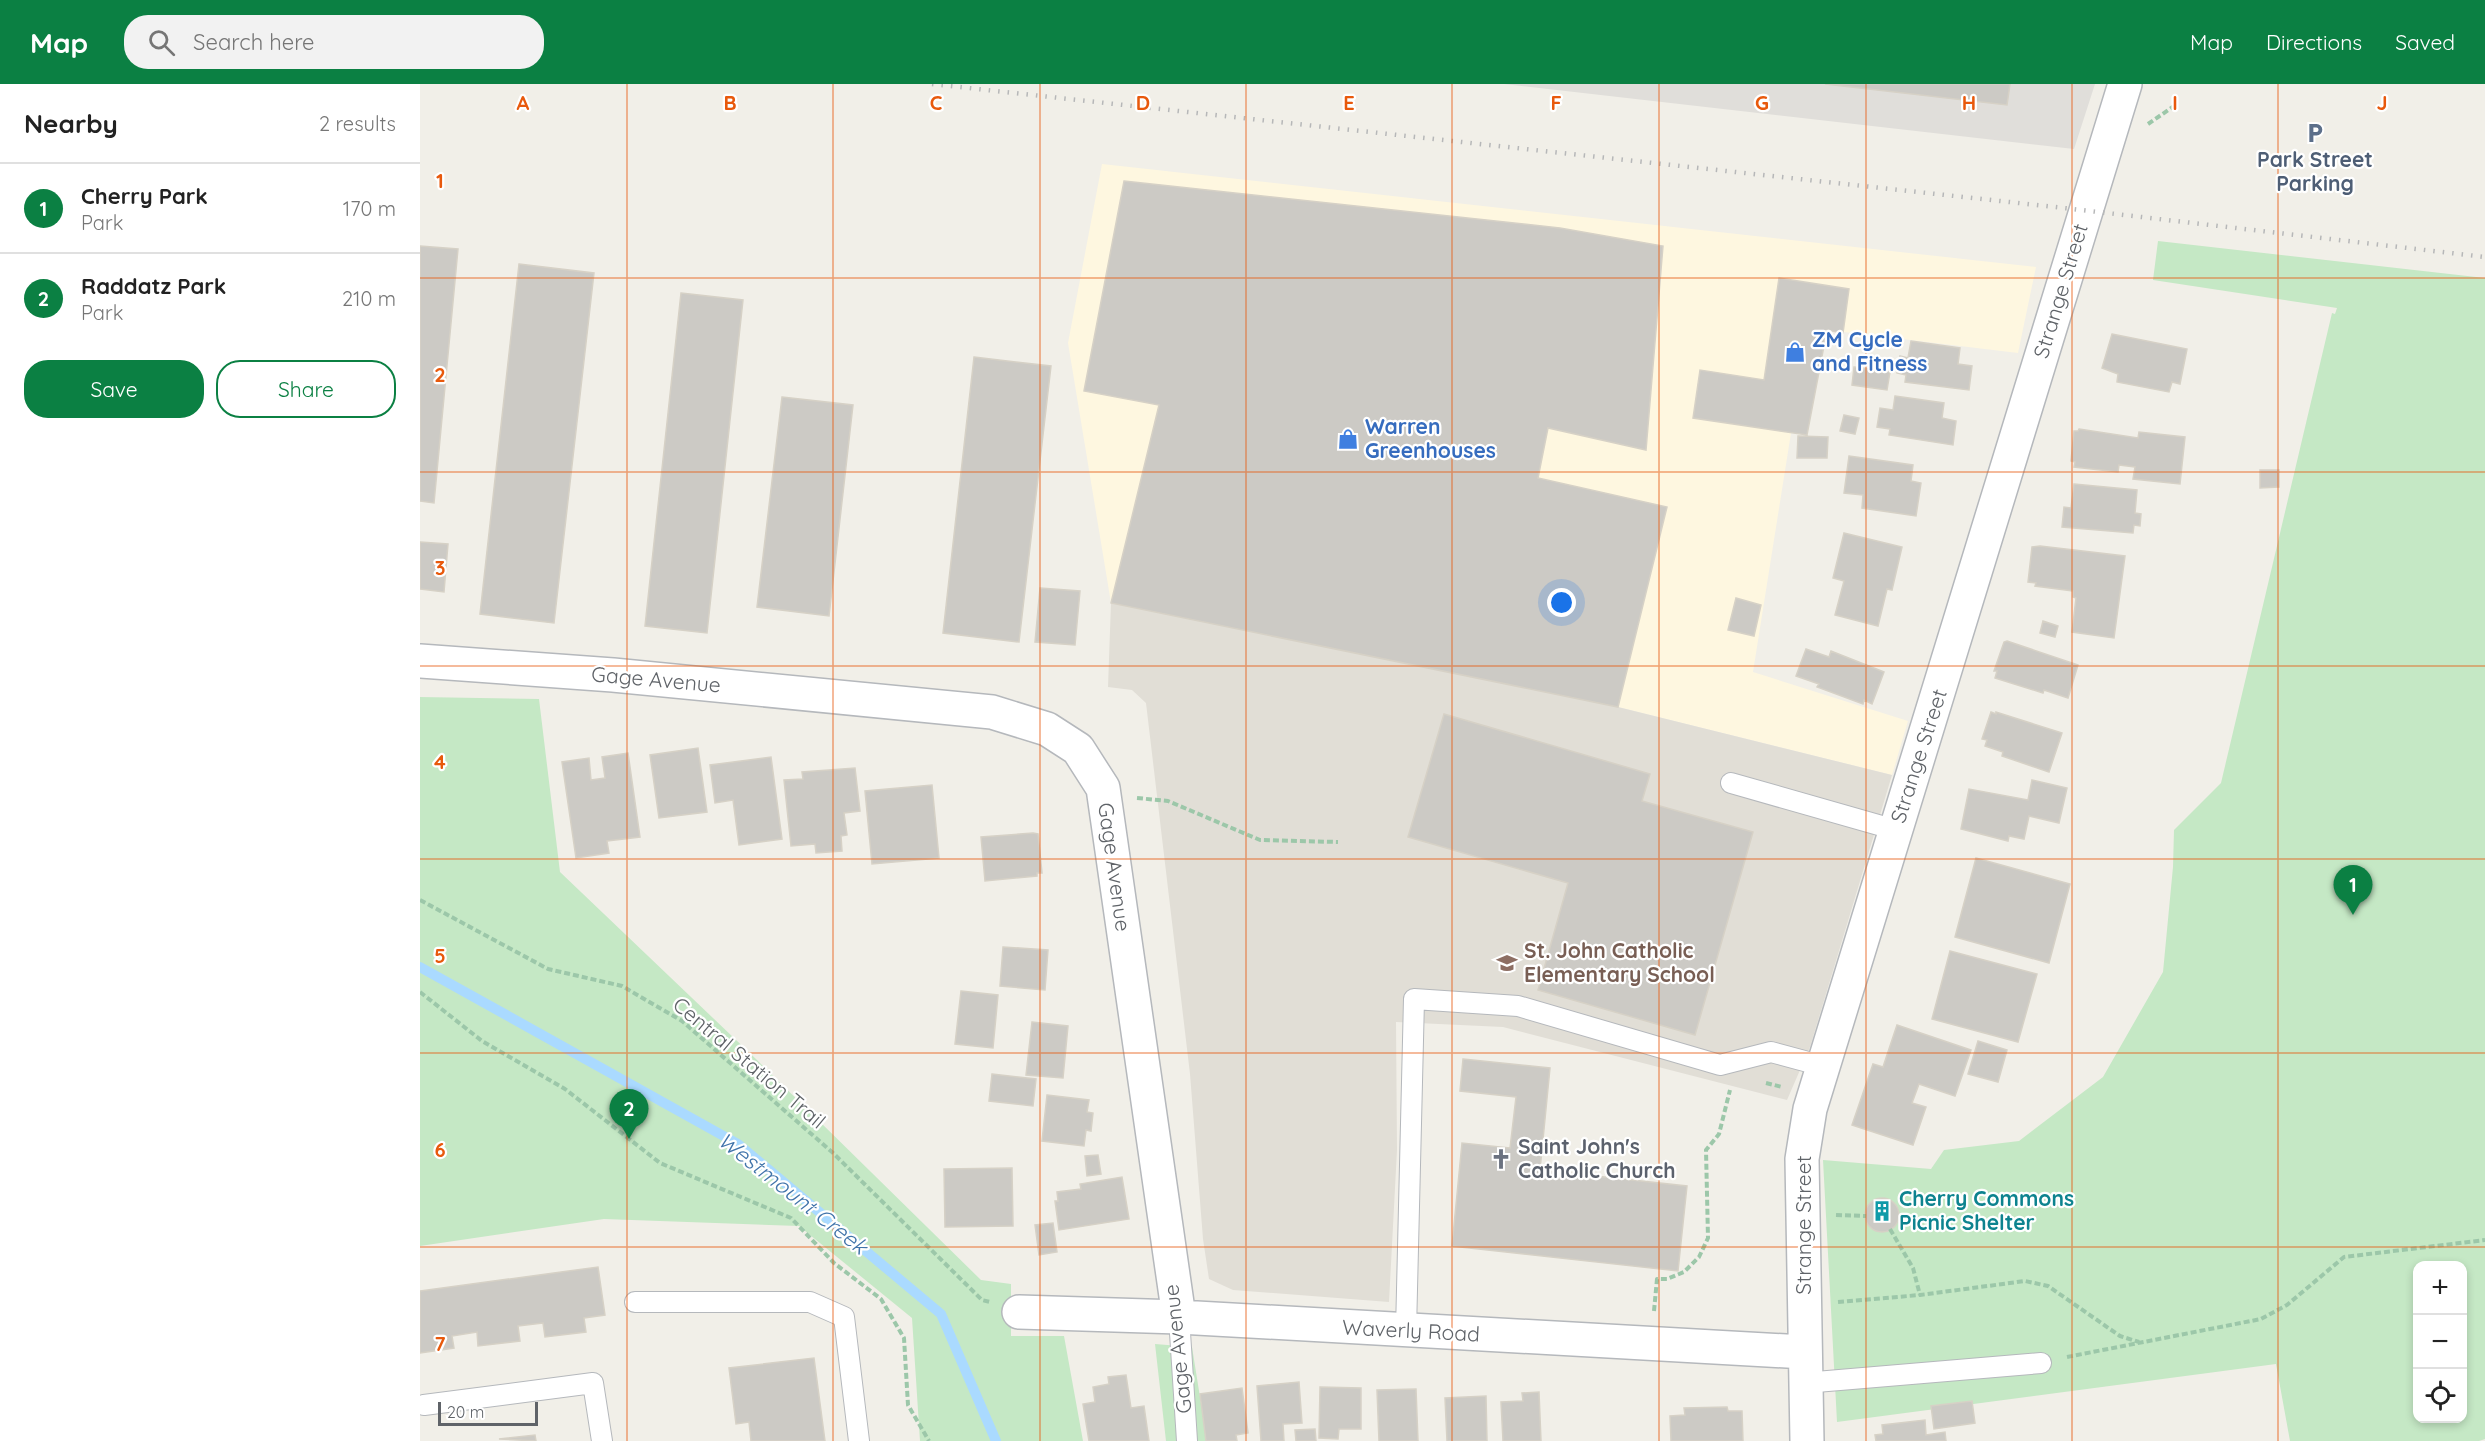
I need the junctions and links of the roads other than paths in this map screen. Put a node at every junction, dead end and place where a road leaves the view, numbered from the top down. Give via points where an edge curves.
1 (2125, 84) edge
2 (420, 661) edge
3 (1731, 783) dead end
4 (1896, 830) junction
5 (1823, 1066) junction
6 (635, 1302) dead end
7 (1019, 1312) road end
8 (1179, 1317) junction
9 (1406, 1331) junction
10 (2041, 1363) road end
11 (1804, 1367) junction
12 (424, 1405) dead end
13 (602, 1441) edge
14 (859, 1441) edge
15 (1187, 1441) edge
16 (1807, 1441) edge

1 - 4 street, Strange Street
2 - 8 street, Gage Avenue via 566,671 992,712 1047,729 1078,749 1103,788
3 - 4 lane
4 - 5 street, Strange Street
5 - 9 lane via 1771,1052 1720,1065 1518,1006 1414,999
5 - 11 street, Strange Street via 1810,1109 1802,1159
6 - 14 lane via 810,1302 844,1317
7 - 8 street, Waverly Road
8 - 9 street, Waverly Road
8 - 15 lane, Gage Avenue
9 - 11 street, Waverly Road
10 - 11 lane
11 - 16 street, Strange Street
12 - 13 lane via 593,1383

